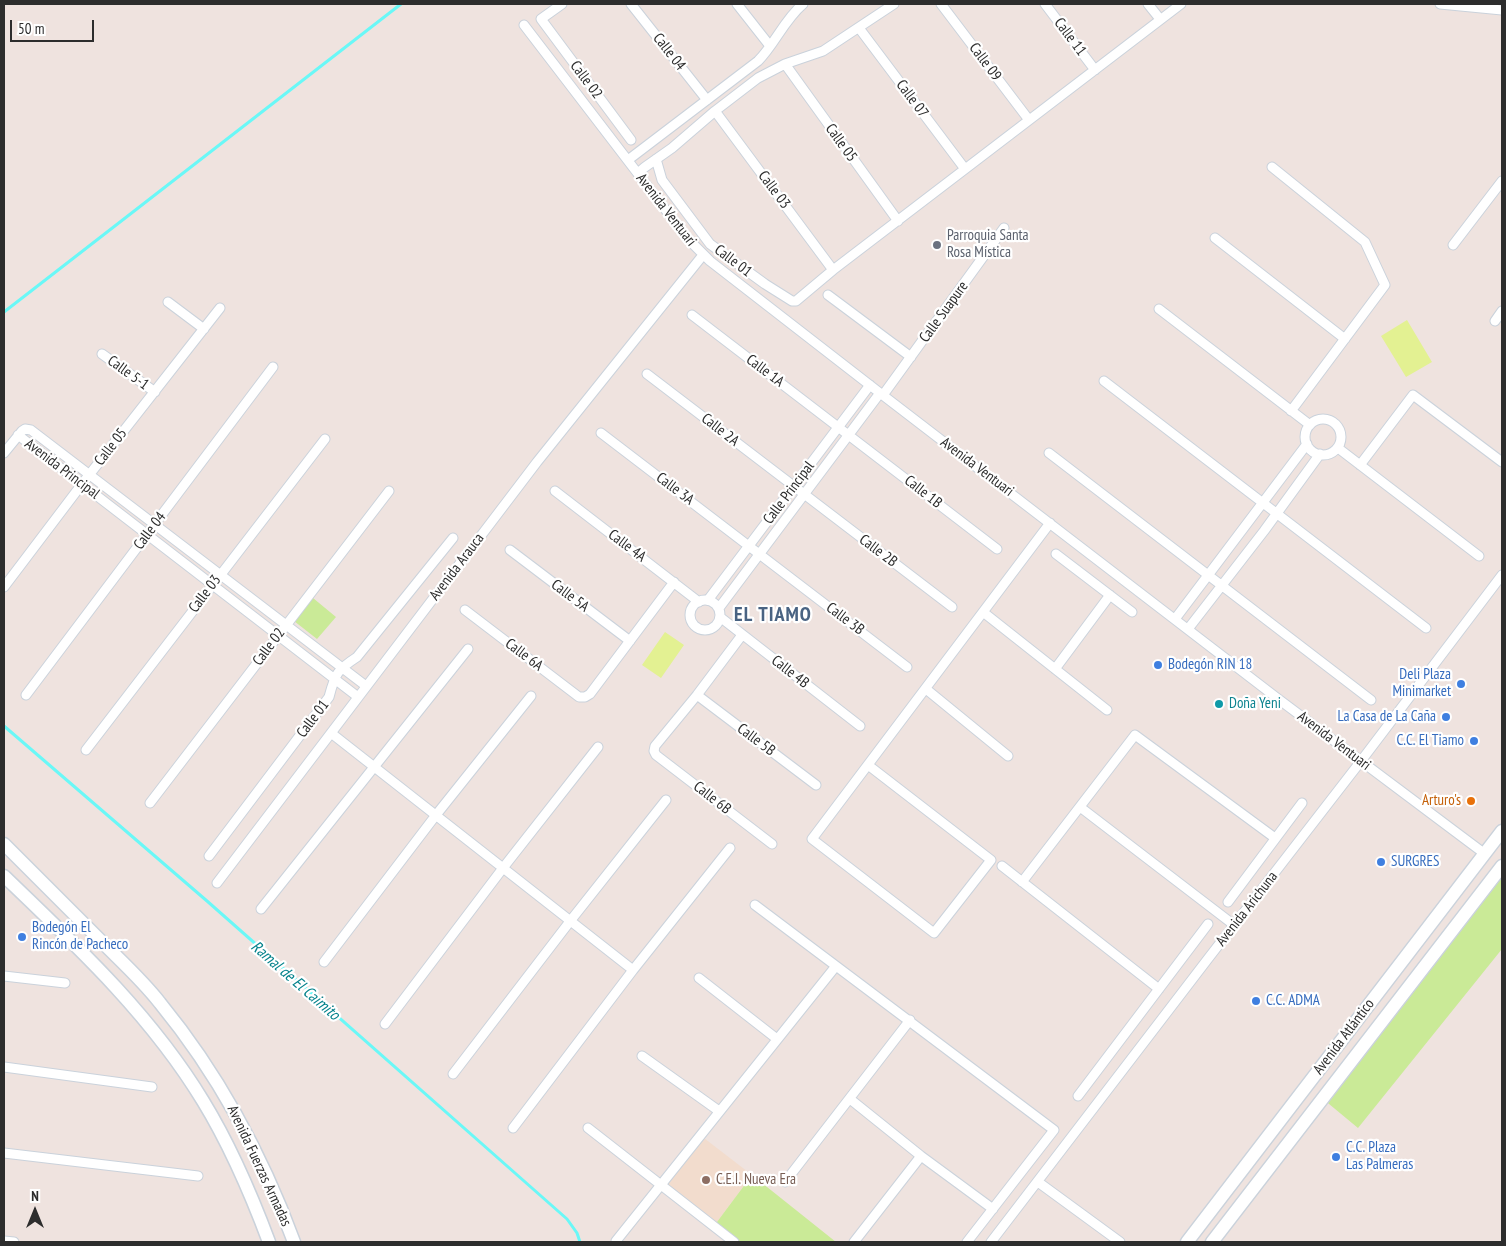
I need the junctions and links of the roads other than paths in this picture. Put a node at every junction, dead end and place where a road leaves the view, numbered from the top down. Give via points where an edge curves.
1 (562, 4) edge
2 (631, 4) edge
3 (737, 4) edge
4 (802, 4) edge
5 (894, 4) edge
6 (941, 4) edge
7 (1045, 4) edge
8 (1148, 4) edge
9 (1181, 4) edge
10 (1440, 4) edge
11 (1502, 10) edge
12 (1160, 20) junction
13 (524, 25) dead end
14 (859, 28) junction
15 (770, 46) junction
16 (785, 64) junction
17 (750, 67) junction
18 (1095, 70) junction
19 (758, 78) junction
20 (706, 100) junction
21 (715, 111) junction
22 (1029, 120) junction
23 (631, 140) dead end
24 (656, 159) junction
25 (628, 160) junction
26 (1272, 167) dead end
27 (965, 169) junction
28 (638, 173) junction
29 (1502, 181) edge
30 (898, 221) junction
31 (1004, 228) dead end
32 (1215, 238) dead end
33 (1453, 245) dead end
34 (703, 255) junction
35 (833, 270) junction
36 (828, 295) dead end
37 (168, 302) dead end
38 (220, 308) dead end
39 (1159, 309) dead end
40 (1502, 311) edge
41 (692, 315) dead end
42 (1495, 321) dead end
43 (204, 329) junction
44 (1345, 339) junction
45 (102, 354) dead end
46 (911, 357) junction
47 (273, 367) dead end
48 (647, 374) dead end
49 (1104, 381) dead end
50 (870, 385) junction
51 (155, 392) junction
52 (881, 394) junction
53 (1291, 411) junction
54 (1310, 425) junction
55 (839, 426) junction
56 (601, 433) dead end
57 (849, 434) junction
58 (18, 435) junction
59 (325, 439) dead end
60 (1307, 444) junction
61 (1338, 448) junction
62 (4, 453) edge
63 (1049, 453) dead end
64 (1320, 454) junction
65 (1502, 462) edge
66 (1360, 465) junction
67 (90, 474) junction
68 (82, 484) junction
69 (794, 486) junction
70 (389, 491) dead end
71 (555, 491) dead end
72 (804, 494) junction
73 (1264, 502) junction
74 (1277, 513) junction
75 (1050, 523) junction
76 (155, 524) junction
77 (147, 534) junction
78 (453, 538) dead end
79 (749, 546) junction
80 (997, 549) dead end
81 (510, 550) dead end
82 (759, 554) junction
83 (1056, 554) dead end
84 (1479, 556) dead end
85 (220, 574) junction
86 (1209, 574) junction
87 (1502, 575) edge
88 (674, 582) junction
89 (212, 584) junction
90 (1222, 584) junction
91 (4, 587) edge
92 (1110, 595) junction
93 (704, 601) junction
94 (718, 608) junction
95 (952, 608) dead end
96 (465, 610) dead end
97 (983, 612) junction
98 (1132, 612) dead end
99 (720, 618) junction
100 (1175, 619) junction
101 (286, 624) junction
102 (1426, 628) dead end
103 (1188, 629) junction
104 (742, 634) junction
105 (278, 635) junction
106 (630, 641) junction
107 (468, 649) dead end
108 (907, 666) dead end
109 (342, 667) junction
110 (1055, 669) junction
111 (334, 678) junction
112 (366, 686) junction
113 (926, 689) junction
114 (697, 695) junction
115 (26, 696) dead end
116 (531, 696) dead end
117 (358, 697) junction
118 (1372, 700) dead end
119 (1106, 710) dead end
120 (860, 726) dead end
121 (331, 733) junction
122 (598, 747) dead end
123 (86, 750) dead end
124 (1008, 756) dead end
125 (1362, 761) junction
126 (868, 765) junction
127 (374, 766) junction
128 (816, 785) dead end
129 (666, 800) dead end
130 (150, 803) dead end
131 (1302, 803) dead end
132 (1080, 807) junction
133 (436, 815) junction
134 (1502, 831) edge
135 (1275, 838) junction
136 (772, 844) dead end
137 (5, 848) edge
138 (730, 848) dead end
139 (1485, 854) junction
140 (210, 856) dead end
141 (1002, 866) dead end
142 (1502, 866) edge
143 (503, 868) junction
144 (4, 876) edge
145 (1022, 882) junction
146 (216, 883) dead end
147 (1228, 902) dead end
148 (755, 905) dead end
149 (261, 909) dead end
150 (570, 920) junction
151 (1208, 924) dead end
152 (1234, 926) junction
153 (324, 962) dead end
154 (836, 966) junction
155 (633, 970) junction
156 (4, 976) edge
157 (699, 978) dead end
158 (65, 984) dead end
159 (1158, 989) junction
160 (910, 1020) junction
161 (385, 1024) dead end
162 (777, 1039) junction
163 (642, 1056) dead end
164 (4, 1067) edge
165 (453, 1074) dead end
166 (152, 1087) dead end
167 (1078, 1096) dead end
168 (850, 1099) junction
169 (719, 1111) junction
170 (513, 1128) dead end
171 (588, 1128) dead end
172 (4, 1153) edge
173 (921, 1156) junction
174 (198, 1176) dead end
175 (785, 1182) dead end
176 (1038, 1182) junction
177 (660, 1185) junction
178 (993, 1209) junction
179 (4, 1241) edge
180 (616, 1241) edge
181 (14, 1242) edge
182 (269, 1242) edge
183 (294, 1242) edge
184 (734, 1242) edge
185 (854, 1242) edge
186 (967, 1242) edge
187 (991, 1242) edge
188 (1120, 1242) edge
189 (1186, 1242) edge
190 (1212, 1242) edge

1 - 23 street, Calle 02 via 541,20
2 - 20 street, Calle 04
3 - 15 street
4 - 15 street
5 - 14 street
6 - 22 street, Calle 09
7 - 18 street, Calle 11
8 - 12 street
9 - 12 street
10 - 11 street
12 - 18 street
13 - 25 street, Avenida Ventuari
14 - 16 street via 823,51
14 - 27 street, Calle 07
15 - 17 street
16 - 19 street
16 - 30 street, Calle 05
17 - 19 street
17 - 20 street
18 - 22 street
19 - 21 street
20 - 25 street
21 - 24 street
21 - 35 street, Calle 03
22 - 27 street
24 - 28 street
24 - 35 street, Calle 01 via 662,180 710,244 792,301
25 - 28 street, Avenida Ventuari
26 - 44 street via 1365,242 1385,285
27 - 30 street
28 - 34 street, Avenida Ventuari
29 - 33 street
30 - 35 street
31 - 46 street, Calle Suapure
32 - 44 street
34 - 50 street, Avenida Ventuari
34 - 112 street, Avenida Arauca via 537,462
36 - 46 street
37 - 43 street
38 - 43 street, Calle 05
39 - 53 street
40 - 42 street
41 - 55 street, Calle 1A
43 - 51 street, Calle 05
44 - 53 street
45 - 51 street, Calle 5-1
46 - 52 street, Calle Suapure
47 - 76 street, Calle 04
48 - 69 street, Calle 2A
49 - 73 street
50 - 52 street, Avenida Ventuari
50 - 55 street, Calle Principal
51 - 67 street, Calle 05
52 - 57 street, Calle Principal
52 - 75 street, Avenida Ventuari
53 - 54 street
54 - 60 street via 1305,435
54 - 61 street via 1327,419 1337,425 1341,436
55 - 57 street, Calle 1A
55 - 69 street, Calle Principal
56 - 79 street, Calle 3A
57 - 72 street, Calle Principal
57 - 80 street, Calle 1B
58 - 62 street
58 - 67 street, Avenida Principal via 25,429 31,430
58 - 68 street, Avenida Principal
59 - 85 street, Calle 03
60 - 64 street
60 - 73 street
61 - 64 street via 1329,454
61 - 66 street
63 - 86 street
64 - 74 street
65 - 66 street via 1413,395
66 - 84 street
67 - 68 street, Calle 05
67 - 76 street, Avenida Principal
68 - 77 street, Avenida Principal
68 - 91 street, Calle 05
69 - 72 street, Calle 2A
69 - 79 street, Calle Principal
70 - 101 street, Calle 02
71 - 88 street, Calle 4A
72 - 82 street, Calle Principal
72 - 95 street, Calle 2B
73 - 74 street
73 - 86 street
74 - 90 street
74 - 102 street
75 - 97 street
75 - 100 street, Avenida Ventuari
76 - 77 street, Calle 04
76 - 85 street, Avenida Principal
77 - 89 street, Avenida Principal
77 - 115 street, Calle 04
78 - 109 street, Calle 01 via 357,657
79 - 82 street, Calle 3A
79 - 93 street, Calle Principal
81 - 106 street, Calle 5A
82 - 94 street, Calle Principal
82 - 108 street, Calle 3B
83 - 92 street
85 - 89 street, Calle 03
85 - 101 street, Avenida Principal
86 - 90 street
86 - 100 street
87 - 125 street, Avenida Arichuna
88 - 93 street, Calle 4A
88 - 106 street
89 - 105 street, Avenida Principal
89 - 123 street, Calle 03
90 - 103 street
90 - 118 street
92 - 98 street
92 - 110 street
93 - 94 street
93 - 99 street via 693,606 690,616 694,624 707,630
94 - 99 street
96 - 106 street, Calle 6A via 585,698
97 - 110 street
97 - 113 street
99 - 104 street, Calle 4B
100 - 103 street, Avenida Ventuari
101 - 105 street, Calle 02
101 - 109 street, Avenida Principal
103 - 125 street, Avenida Ventuari
104 - 114 street
104 - 120 street, Calle 4B
105 - 111 street, Avenida Principal
105 - 130 street, Calle 02
107 - 127 street
109 - 111 street, Calle 01
109 - 112 street, Avenida Principal
110 - 119 street
111 - 117 street, Avenida Principal
111 - 140 street, Calle 01 via 329,697
112 - 117 street, Avenida Arauca
113 - 124 street
113 - 126 street
114 - 128 street, Calle 5B
114 - 136 street, Calle 6B via 655,746 656,756
116 - 133 street
117 - 121 street, Avenida Arauca
121 - 127 street
121 - 146 street, Avenida Arauca
122 - 143 street
125 - 139 street, Avenida Ventuari
125 - 152 street, Avenida Arichuna
126 - 126 street via 812,839 934,933 991,860
127 - 133 street
127 - 149 street
129 - 150 street
131 - 135 street
132 - 135 street via 1135,735
132 - 145 street
132 - 152 street
133 - 143 street
133 - 153 street
134 - 139 main road, Avenida Atlántico
135 - 147 street
137 - 183 main road, Avenida Fuerzas Armadas via 141,982 196,1049 249,1138
138 - 155 street
139 - 189 main road, Avenida Atlántico
141 - 145 street
142 - 190 main road, Avenida Atlántico
143 - 150 street
143 - 161 street
144 - 182 main road, Avenida Fuerzas Armadas via 125,998 172,1055 203,1101 226,1144
145 - 159 street
148 - 154 street
150 - 155 street
150 - 165 street
151 - 159 street
152 - 176 street, Avenida Arichuna
154 - 160 street
154 - 162 street
155 - 170 street
156 - 158 street
157 - 162 street
159 - 167 street
160 - 168 street
160 - 178 street via 1054,1130
162 - 169 street
163 - 169 street
164 - 166 street
168 - 173 street
168 - 175 street
169 - 177 street
171 - 177 street
172 - 174 street
173 - 178 street
173 - 185 street
176 - 187 street, Avenida Arichuna
176 - 188 street
177 - 180 street
177 - 184 street
178 - 186 street
179 - 181 street

